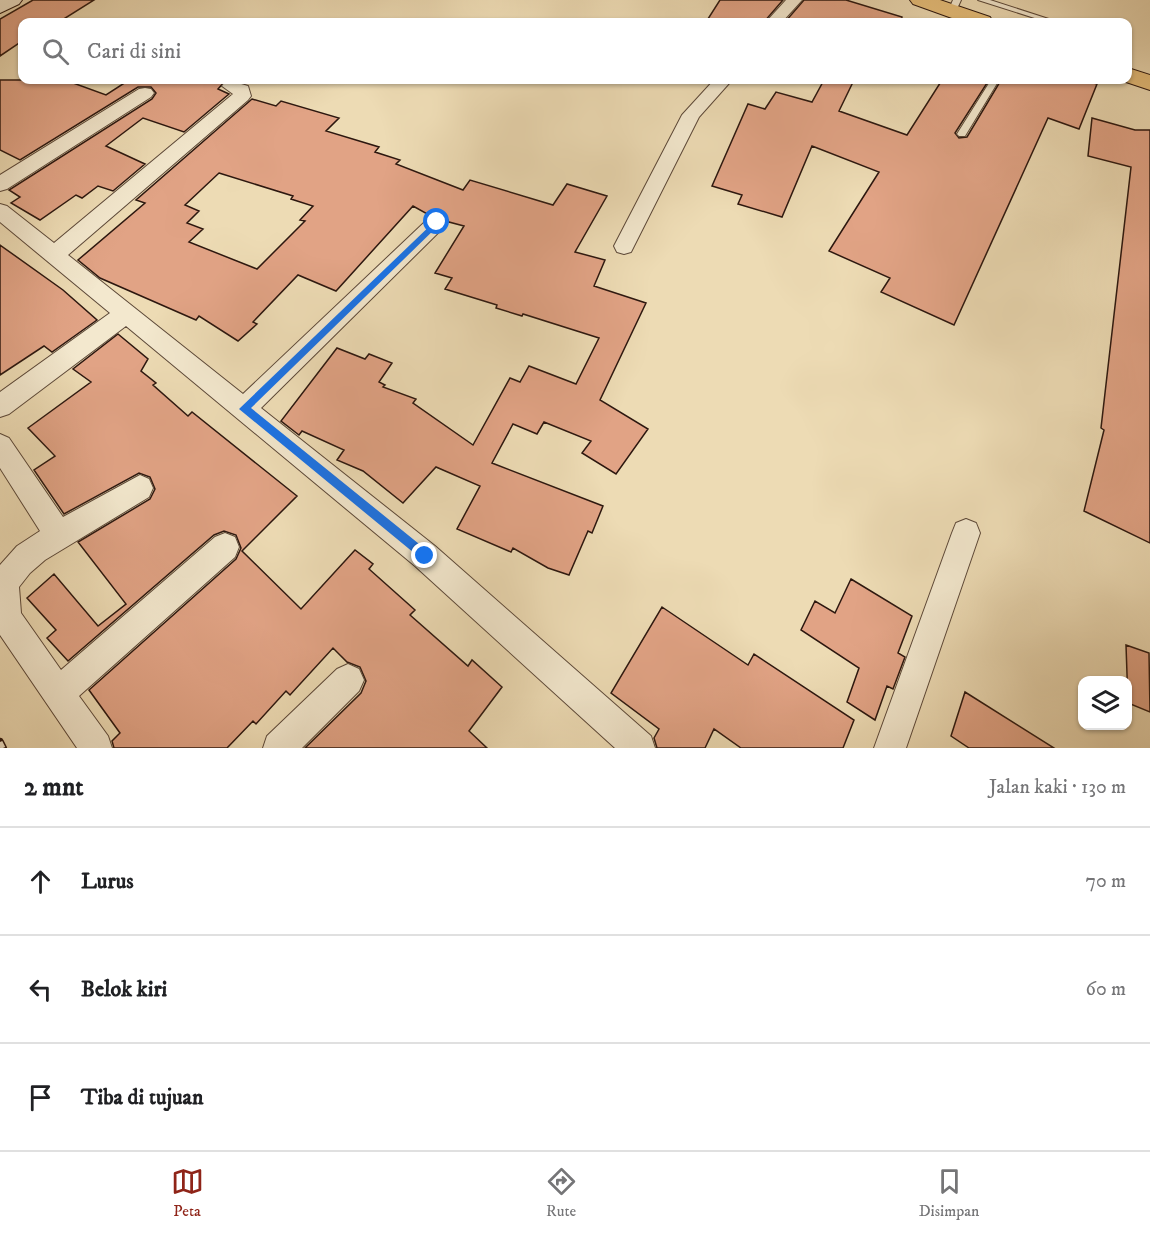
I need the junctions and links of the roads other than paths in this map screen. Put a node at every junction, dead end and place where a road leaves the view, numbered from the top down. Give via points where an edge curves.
1 (12, 0) edge
2 (794, 0) edge
3 (920, 0) edge
4 (982, 0) edge
5 (955, 5) edge
6 (0, 7) edge
7 (778, 18) edge
8 (976, 18) edge
9 (1041, 18) edge
10 (1132, 76) edge
11 (1150, 83) edge
12 (719, 84) edge
13 (993, 84) edge
14 (231, 86) dead end
15 (145, 93) dead end
16 (962, 134) dead end
17 (0, 184) edge
18 (0, 211) edge
19 (437, 222) dead end
20 (624, 246) dead end
21 (55, 254) junction
22 (127, 313) junction
23 (0, 405) edge
24 (244, 409) junction
25 (0, 446) edge
26 (140, 488) dead end
27 (966, 533) dead end
28 (59, 535) junction
29 (225, 547) dead end
30 (348, 680) dead end
31 (58, 693) junction
32 (96, 748) edge
33 (279, 748) edge
34 (639, 748) edge
35 (890, 748) edge

1 - 6 main road
2 - 7 street
3 - 5 highway
4 - 9 lane
5 - 8 highway
10 - 11 highway
12 - 20 street via 691,115
13 - 16 lane
14 - 21 street via 242,90 242,96
15 - 17 street
18 - 21 street
19 - 24 street
21 - 22 street
22 - 23 street
22 - 24 street
24 - 34 street via 425,556
25 - 28 street
26 - 28 street
27 - 35 street
28 - 31 street via 33,551 16,569 5,586 4,604 7,619
29 - 31 street
30 - 33 street
31 - 32 street

